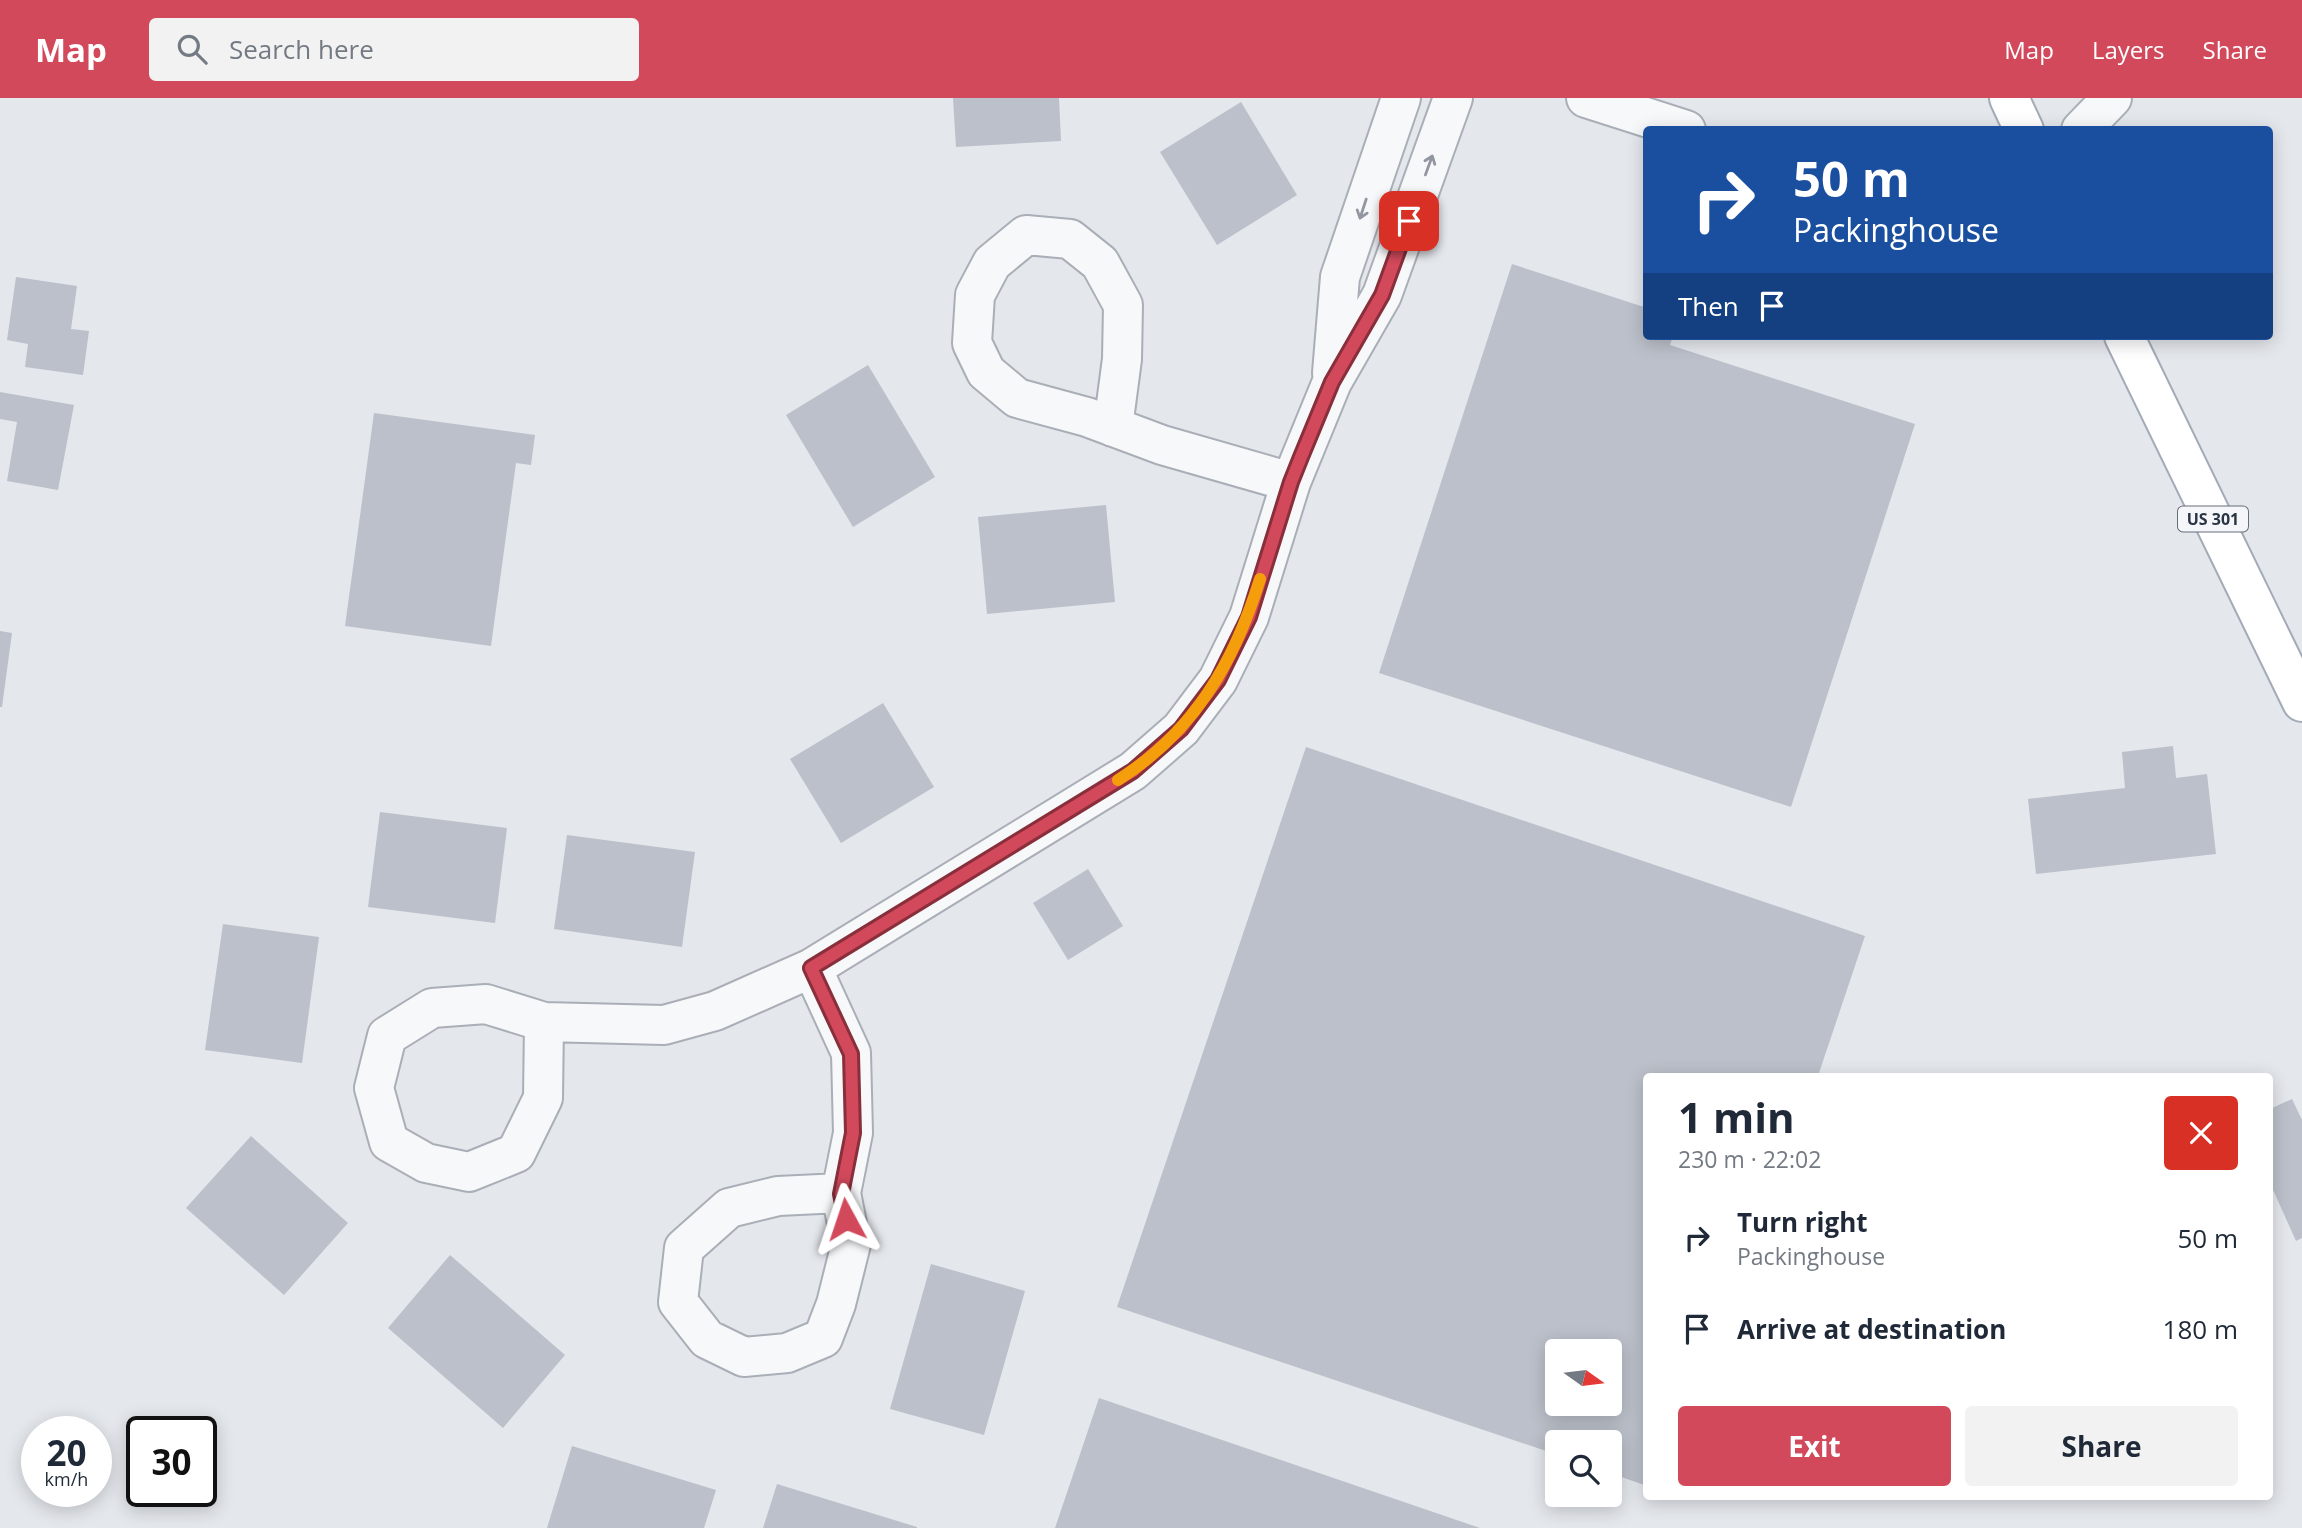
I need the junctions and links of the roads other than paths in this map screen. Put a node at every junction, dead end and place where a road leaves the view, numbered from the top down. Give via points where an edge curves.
1 (1401, 98) edge
2 (1453, 98) edge
3 (1586, 98) edge
4 (2009, 98) edge
5 (2112, 98) edge
6 (1674, 126) edge
7 (2022, 126) edge
8 (2085, 126) edge
9 (2126, 340) edge
10 (1332, 382) junction
11 (1113, 427) junction
12 (1291, 482) junction
13 (2302, 702) edge
14 (811, 968) junction
15 (544, 1022) junction
16 (841, 1194) junction

1 -> 10 street via 1340,277
10 -> 2 street via 1382,295
3 - 6 street
4 - 7 main road
5 - 8 street
9 - 13 main road, US 301
10 - 12 street
11 - 11 street via 1123,305 1100,263 1070,239 1026,235 992,263 975,295 972,343 986,372 1017,398
11 - 12 street
12 - 14 street via 1249,617 1218,680 1181,729 1133,771
14 - 15 street via 715,1011 664,1025
14 - 16 street via 851,1054 853,1133
15 - 15 street via 486,1004 432,1008 387,1036 374,1088 389,1142 426,1163 469,1172 516,1153 543,1098
16 - 16 street via 778,1196 729,1208 684,1248 678,1302 707,1339 744,1357 787,1353 823,1338 851,1244

